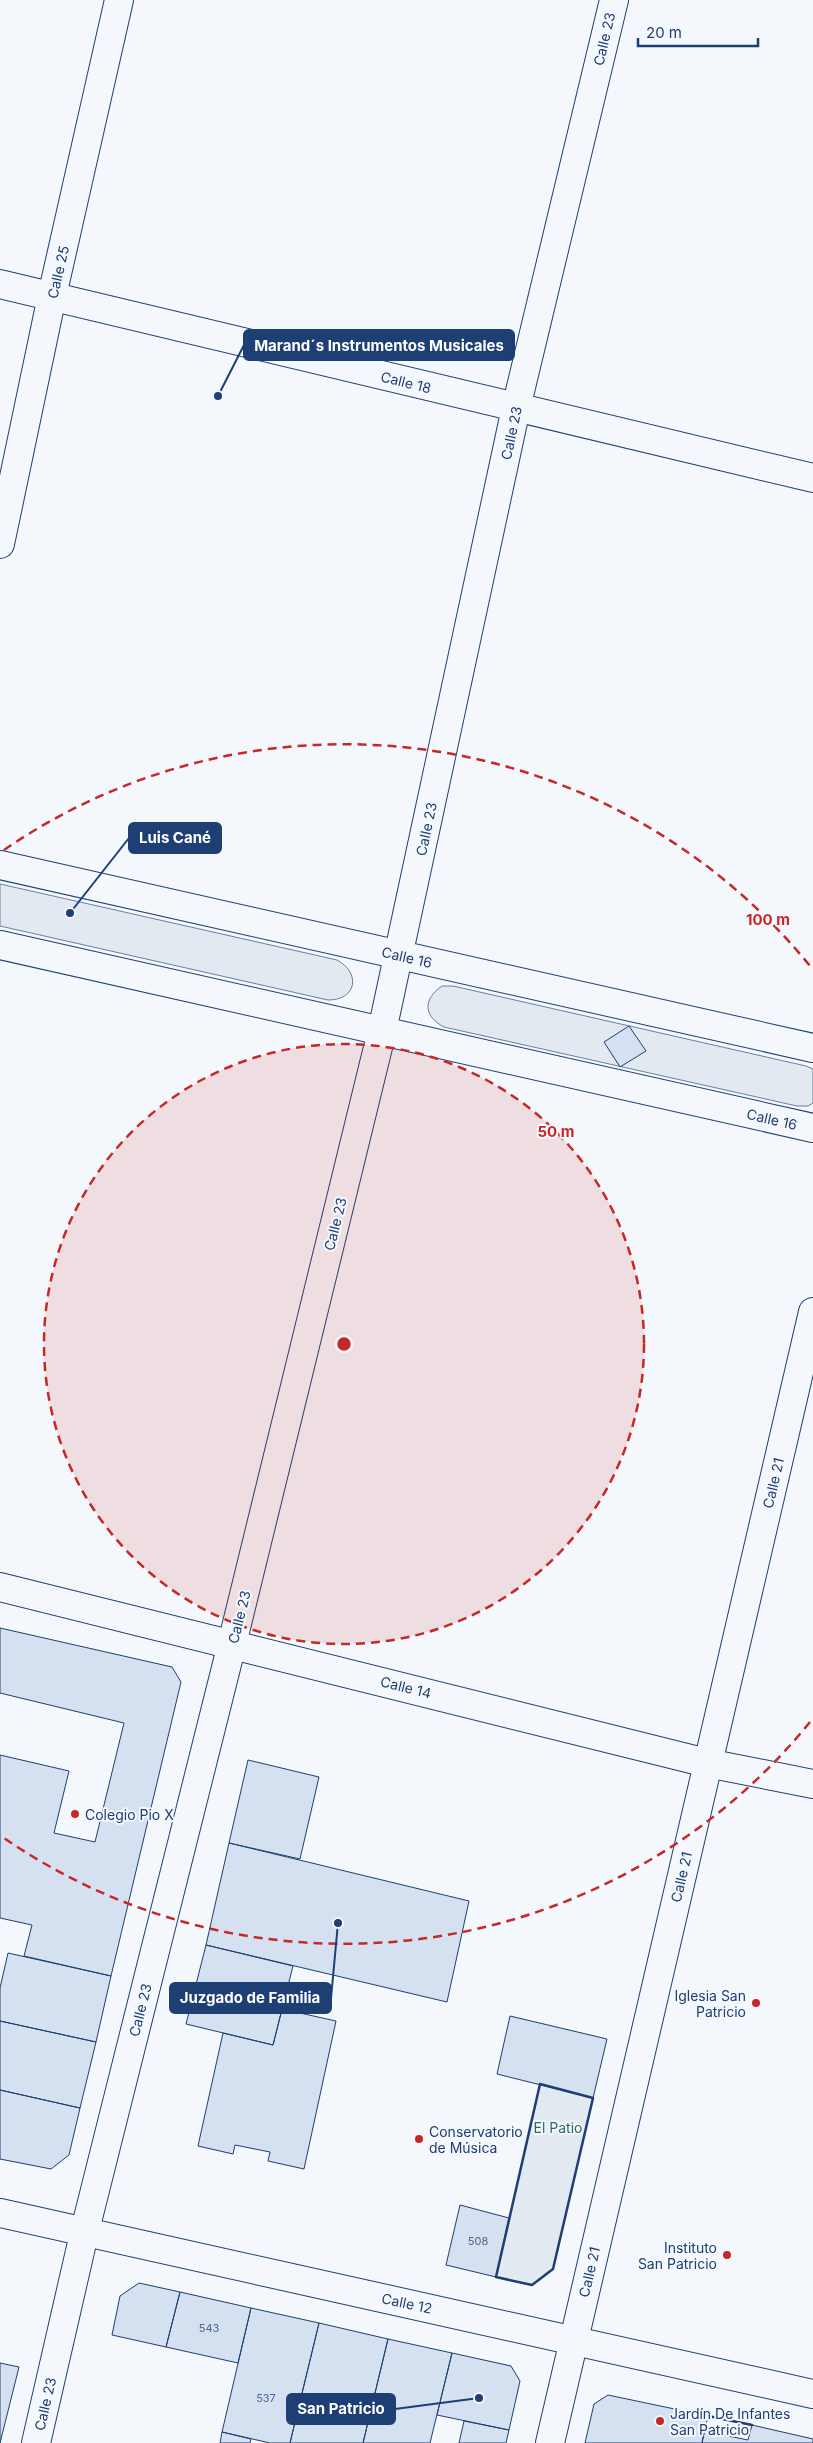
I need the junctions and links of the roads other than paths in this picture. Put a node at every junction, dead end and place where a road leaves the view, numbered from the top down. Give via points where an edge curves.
1 (119, 0) edge
2 (614, 0) edge
3 (0, 284) edge
4 (52, 296) junction
5 (516, 408) junction
6 (813, 478) edge
7 (0, 544) edge
8 (0, 865) edge
9 (0, 945) edge
10 (399, 955) junction
11 (382, 1031) junction
12 (813, 1048) edge
13 (813, 1128) edge
14 (813, 1312) edge
15 (0, 1587) edge
16 (232, 1644) junction
17 (707, 1763) junction
18 (813, 1784) edge
19 (0, 2213) edge
20 (84, 2234) junction
21 (574, 2339) junction
22 (813, 2394) edge
23 (36, 2443) edge
24 (550, 2443) edge

1 - 4 street, Calle 25
2 - 5 street, Calle 23
3 - 4 street, Calle 18
4 - 5 street, Calle 18
4 - 7 street, Calle 25
5 - 6 street, Calle 18
5 - 10 street, Calle 23
8 - 10 street, Calle 16
9 - 11 street, Calle 16
10 - 11 street, Calle 23
10 - 12 street, Calle 16
11 - 13 street, Calle 16
11 - 16 street, Calle 23
14 - 17 street, Calle 21
15 - 16 street, Calle 14
16 - 17 street, Calle 14
16 - 20 street, Calle 23
17 - 18 street, Calle 14
17 - 21 street, Calle 21
19 - 20 street, Calle 12
20 - 21 street, Calle 12
20 - 23 street, Calle 23
21 - 22 street, Calle 12
21 - 24 street, Calle 21

